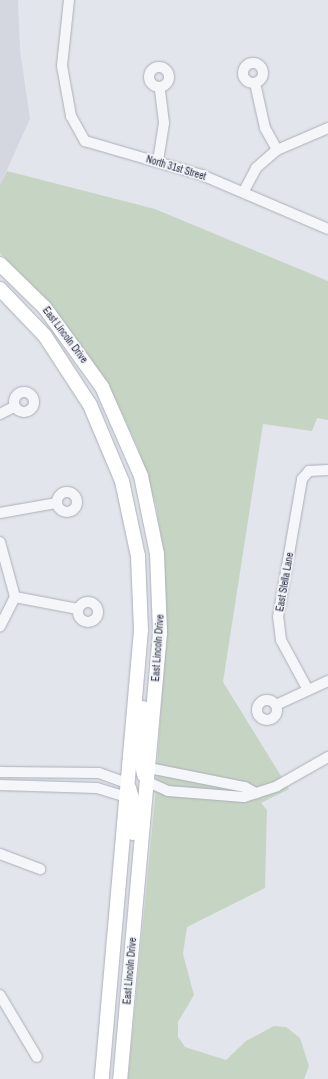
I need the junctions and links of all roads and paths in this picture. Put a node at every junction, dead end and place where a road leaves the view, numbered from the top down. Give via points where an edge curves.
1 (69, 0) edge
2 (255, 83) dead end
3 (160, 88) dead end
4 (328, 128) edge
5 (277, 150) junction
6 (158, 161) junction
7 (244, 191) junction
8 (328, 229) edge
9 (0, 264) edge
10 (0, 289) edge
11 (14, 407) dead end
12 (0, 414) edge
13 (328, 470) edge
14 (57, 503) dead end
15 (0, 513) edge
16 (0, 542) edge
17 (15, 597) junction
18 (78, 609) dead end
19 (0, 626) edge
20 (328, 681) edge
21 (146, 685) junction
22 (308, 690) junction
23 (276, 705) dead end
24 (143, 714) junction
25 (328, 757) edge
26 (0, 765) edge
27 (0, 772) edge
28 (22, 772) junction
29 (148, 775) junction
30 (127, 783) junction
31 (0, 785) edge
32 (22, 788) junction
33 (0, 792) edge
34 (256, 793) junction
35 (126, 797) junction
36 (0, 854) edge
37 (40, 869) dead end
38 (130, 965) junction
39 (0, 996) edge
40 (37, 1057) dead end
41 (102, 1079) edge
42 (120, 1079) edge

1 - 6 street, North 31st Street via 64,77 71,116 85,141
2 - 5 street via 265,128
3 - 6 street via 164,123
4 - 5 street
5 - 7 street via 256,168
6 - 7 street, North 31st Street
7 - 8 street, North 31st Street
9 - 21 main road, East Lincoln Drive via 23,284 77,348 102,387 127,439 147,499 157,554 160,633
10 - 21 main road, East Lincoln Drive via 46,336 90,405 107,440 135,531 141,586 141,630
11 - 12 street
13 - 22 street, East Stella Lane via 309,471 302,479 278,617 281,640
14 - 15 street
16 - 17 street
17 - 18 street
17 - 19 street
20 - 22 street
21 - 24 main road, East Lincoln Drive
21 - 24 main road, East Lincoln Drive
22 - 23 street
24 - 29 main road via 140,754
24 - 30 main road, East Lincoln Drive
25 - 34 street via 277,786
26 - 28 street
27 - 28 street
28 - 30 street via 99,773
29 - 34 street via 245,787
29 - 34 street via 168,791 244,797
29 - 38 main road, East Lincoln Drive
30 - 35 main road, East Lincoln Drive
30 - 38 main road via 135,809 126,929
31 - 32 street
32 - 33 street
32 - 35 street via 97,788
35 - 41 main road, East Lincoln Drive
36 - 37 street
38 - 42 main road, East Lincoln Drive
39 - 40 street

